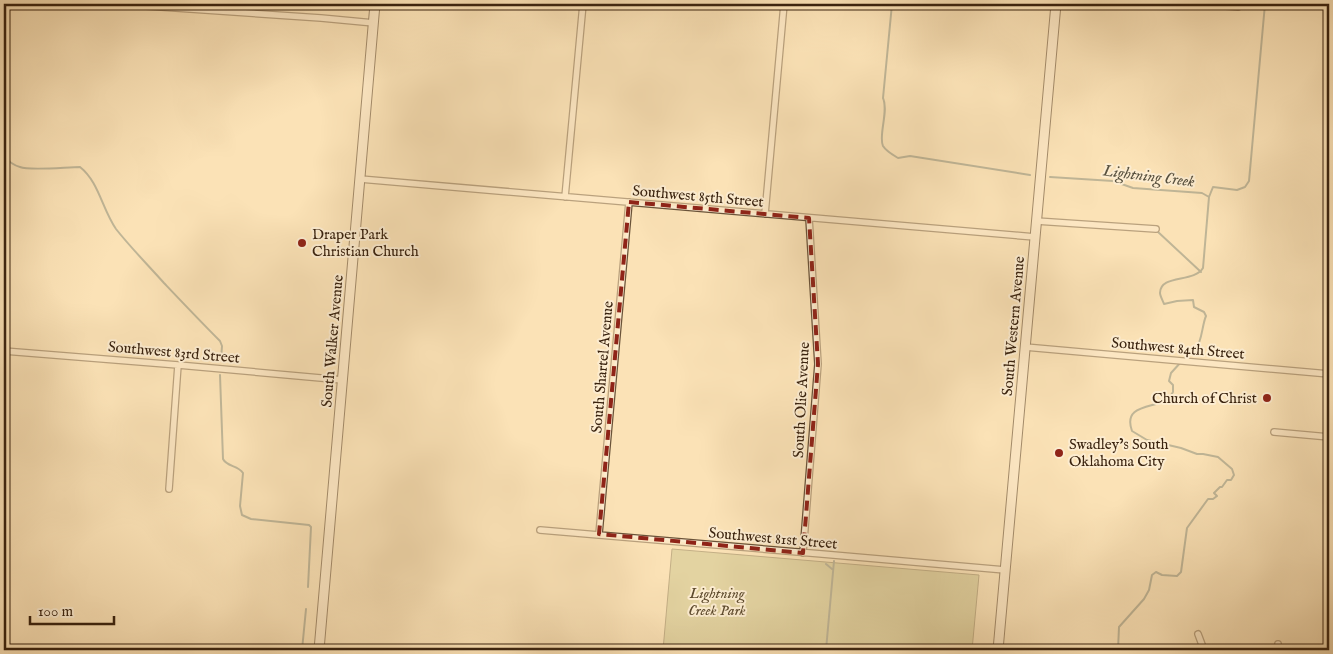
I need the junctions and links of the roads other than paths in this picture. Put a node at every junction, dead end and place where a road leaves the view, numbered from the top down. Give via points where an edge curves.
1 (118, 4) edge
2 (376, 4) edge
3 (583, 4) edge
4 (784, 4) edge
5 (1056, 4) edge
6 (1201, 4) edge
7 (1227, 5) edge
8 (1238, 7) dead end
9 (374, 23) junction
10 (360, 179) junction
11 (565, 197) junction
12 (629, 202) junction
13 (765, 214) junction
14 (809, 218) junction
15 (1036, 221) junction
16 (1156, 229) dead end
17 (1034, 237) junction
18 (1025, 347) junction
19 (4, 351) edge
20 (178, 364) junction
21 (1329, 374) edge
22 (343, 380) junction
23 (1274, 432) dead end
24 (1329, 437) edge
25 (169, 489) dead end
26 (540, 530) dead end
27 (599, 534) junction
28 (803, 553) junction
29 (1005, 570) junction
30 (1198, 634) dead end
31 (319, 650) edge
32 (998, 650) edge
33 (1204, 650) edge

1 - 9 street
2 - 9 main road, South Walker Avenue
3 - 11 street
4 - 13 street
5 - 15 main road, South Western Avenue
6 - 7 street
7 - 8 street
9 - 10 main road, South Walker Avenue
10 - 11 street, Southwest 85th Street
10 - 22 main road, South Walker Avenue
11 - 12 street, Southwest 85th Street
12 - 13 street, Southwest 85th Street
12 - 27 street, South Shartel Avenue
13 - 14 street, Southwest 85th Street
14 - 17 street, Southwest 85th Street
14 - 28 street, South Olie Avenue via 818,364
15 - 16 street
15 - 17 main road, South Western Avenue
17 - 18 main road, South Western Avenue
18 - 21 street, Southwest 84th Street
18 - 29 main road, South Western Avenue
19 - 20 street, Southwest 83rd Street
20 - 22 street, Southwest 83rd Street
20 - 25 street
22 - 31 main road, South Walker Avenue
23 - 24 street
26 - 27 street, Southwest 81st Street
27 - 28 street, Southwest 81st Street
28 - 29 street, Southwest 81st Street
29 - 32 main road, South Western Avenue
30 - 33 street

